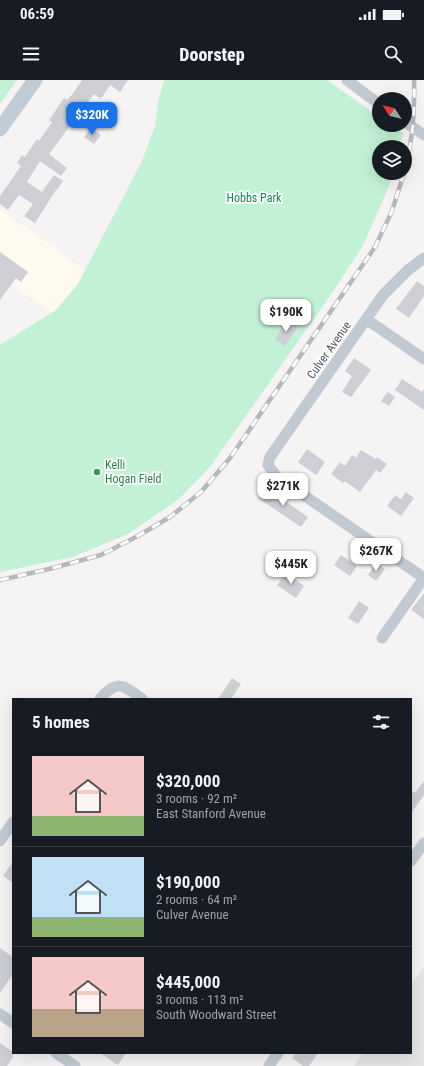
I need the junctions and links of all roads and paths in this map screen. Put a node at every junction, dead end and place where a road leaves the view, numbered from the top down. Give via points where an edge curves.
1 (35, 80) edge
2 (347, 80) edge
3 (372, 99) edge
4 (412, 127) edge
5 (0, 129) edge
6 (424, 135) edge
7 (424, 258) edge
8 (366, 319) junction
9 (424, 360) edge
10 (424, 578) edge
11 (382, 638) dead end
12 (101, 698) edge
13 (141, 698) edge
14 (12, 823) edge
15 (0, 841) edge
16 (424, 843) edge
17 (412, 861) edge
18 (0, 1014) edge
19 (12, 1022) edge
20 (57, 1054) edge
21 (277, 1054) edge
22 (75, 1066) edge
23 (269, 1066) edge

1 - 5 main road
2 - 3 street
4 - 6 street
7 - 8 street, Culver Avenue via 393,285
8 - 9 street
8 - 10 street, Culver Avenue via 270,457 268,465 276,476
10 - 11 street
12 - 13 street via 111,688 118,686 126,687
14 - 15 street
16 - 17 street
18 - 19 street
20 - 22 street
21 - 23 street

